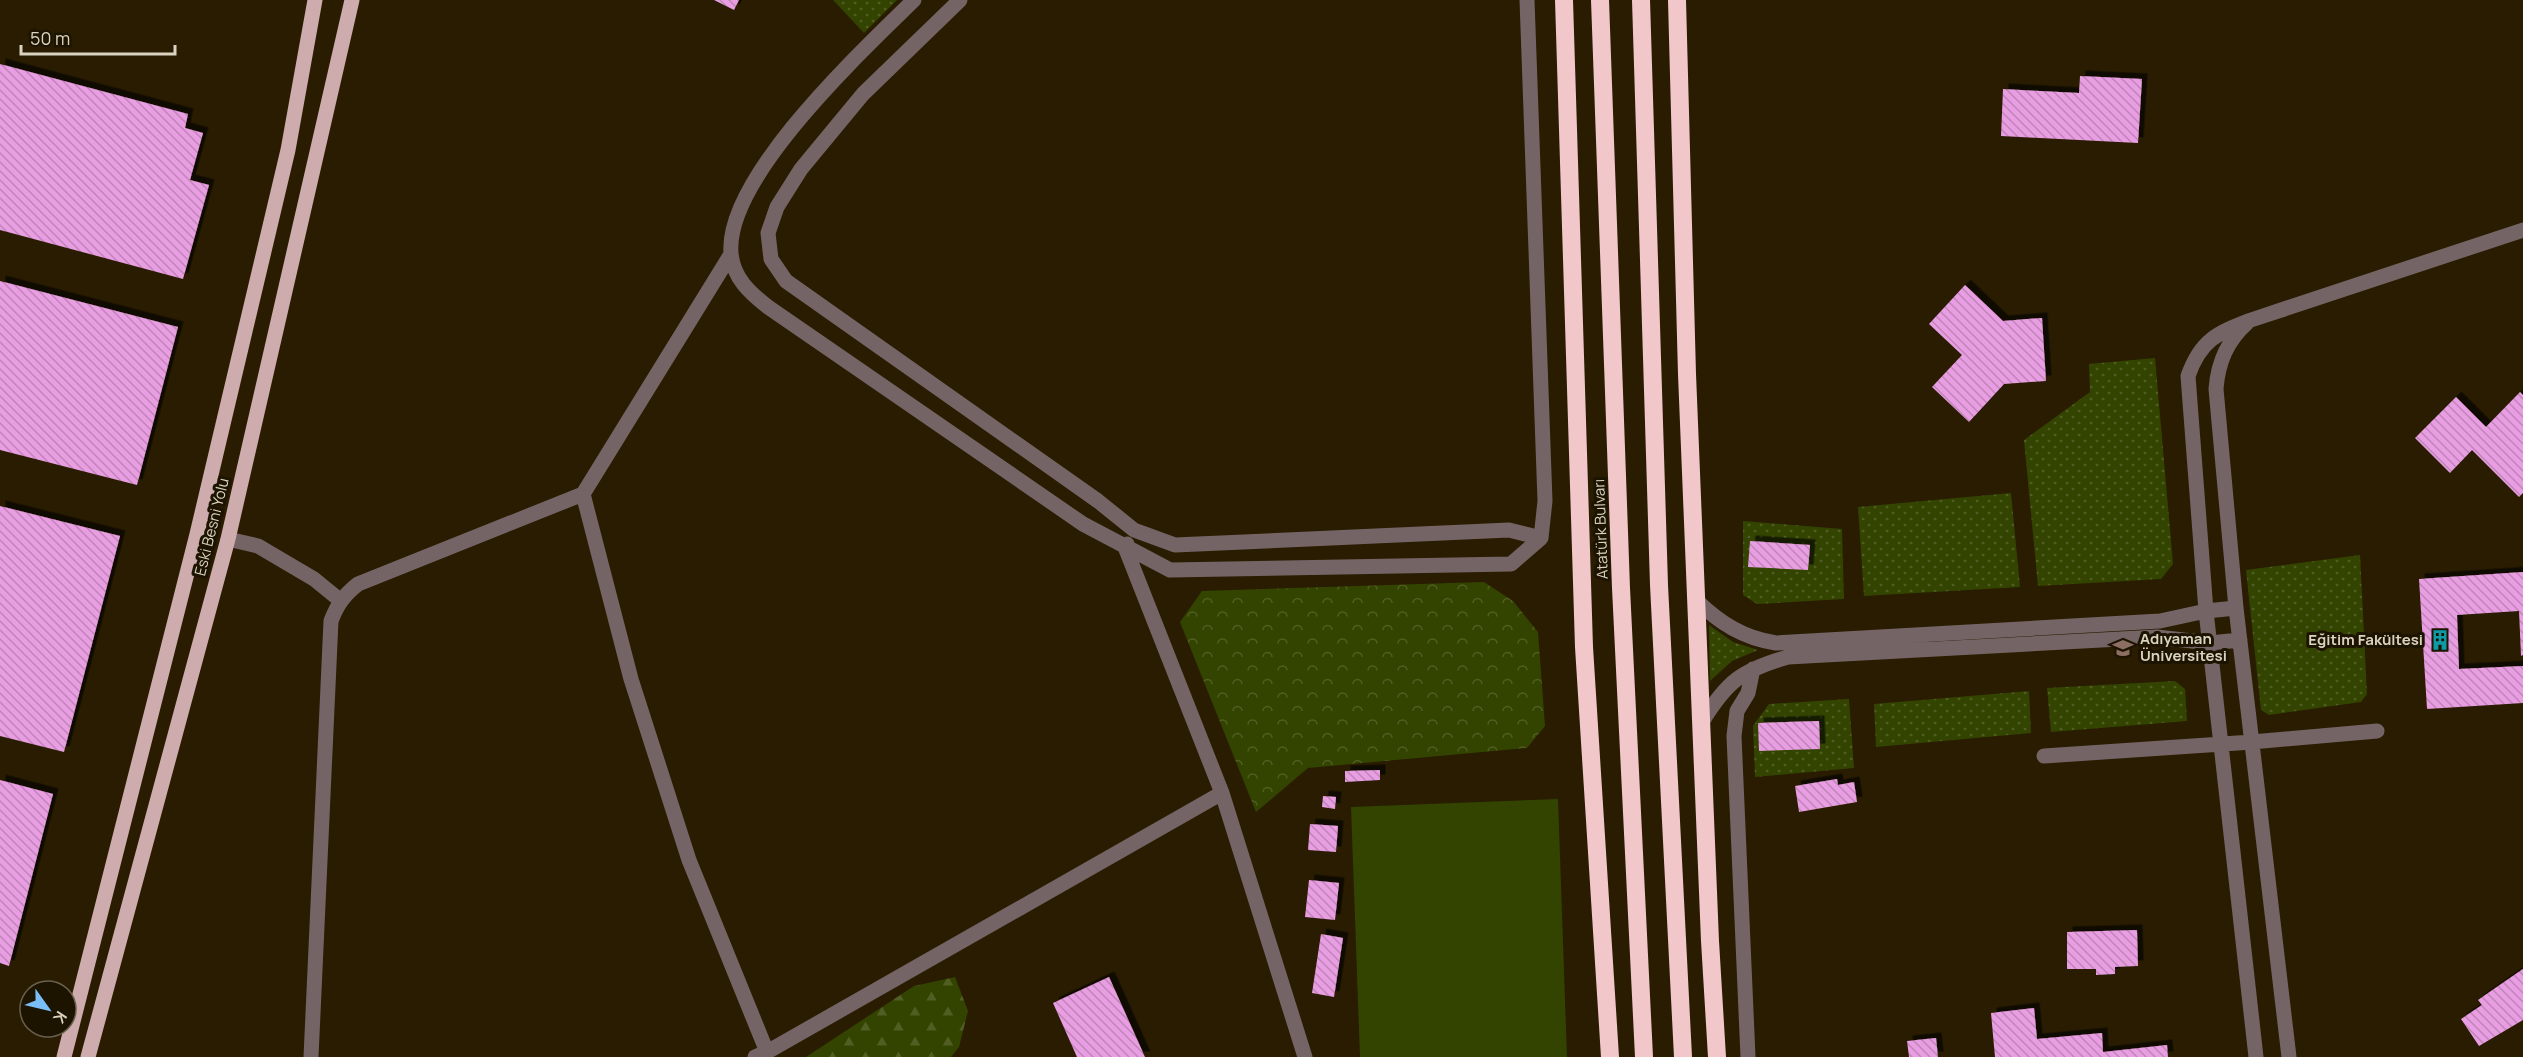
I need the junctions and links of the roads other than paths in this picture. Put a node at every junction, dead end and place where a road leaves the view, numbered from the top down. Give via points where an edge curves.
1 (315, 0) edge
2 (352, 0) edge
3 (914, 0) edge
4 (960, 0) edge
5 (1527, 0) edge
6 (1564, 0) edge
7 (1600, 0) edge
8 (1641, 0) edge
9 (1677, 0) edge
10 (2523, 230) edge
11 (731, 254) junction
12 (2251, 320) junction
13 (583, 494) junction
14 (1134, 530) junction
15 (1541, 538) junction
16 (228, 539) junction
17 (1125, 547) junction
18 (341, 600) junction
19 (1697, 601) junction
20 (2236, 608) junction
21 (2206, 611) junction
22 (2240, 640) junction
23 (2210, 643) junction
24 (1753, 669) junction
25 (1702, 722) junction
26 (2377, 731) dead end
27 (2252, 742) junction
28 (2221, 744) junction
29 (2044, 756) dead end
30 (1222, 793) junction
31 (761, 1055) edge
32 (2289, 1055) edge
33 (64, 1057) edge
34 (88, 1057) edge
35 (311, 1057) edge
36 (1305, 1057) edge
37 (1610, 1057) edge
38 (1644, 1057) edge
39 (1683, 1057) edge
40 (1717, 1057) edge
41 (1748, 1057) edge
42 (2256, 1057) edge

1 - 33 main road, Eski Besni Yolu via 286,161 197,534
2 - 16 main road, Eski Besni Yolu
3 - 11 street via 837,75 774,152 746,192 732,226
4 - 14 street via 863,94 801,169 777,207 768,233 771,259 786,282
5 - 15 street via 1545,489
6 - 37 highway via 1584,647
7 - 38 highway, Atatürk Bulvarı via 1621,588
8 - 39 highway via 1659,585
9 - 19 highway
10 - 12 street
11 - 13 street
11 - 17 street via 740,281 752,296 1083,524
12 - 20 street via 2227,347 2216,389
12 - 21 street via 2212,338 2188,376
13 - 18 street via 358,584
13 - 31 street via 631,679 689,860
14 - 15 street via 1175,544 1509,530
14 - 17 street
15 - 17 street via 1511,564 1170,570
16 - 18 street via 258,546
16 - 34 main road, Eski Besni Yolu
17 - 30 street
18 - 35 street via 331,621
19 - 21 street via 1742,635 1776,643 2160,621
19 - 25 highway
20 - 21 street
20 - 22 street
21 - 23 street
22 - 23 street
22 - 27 street
23 - 24 street via 2157,637 1788,657
23 - 28 street
24 - 25 street via 1732,681
24 - 41 street via 1748,693 1737,711 1734,736
25 - 40 highway
26 - 27 street
27 - 28 street
27 - 32 street
28 - 29 street
28 - 42 street
30 - 31 street
30 - 36 street

